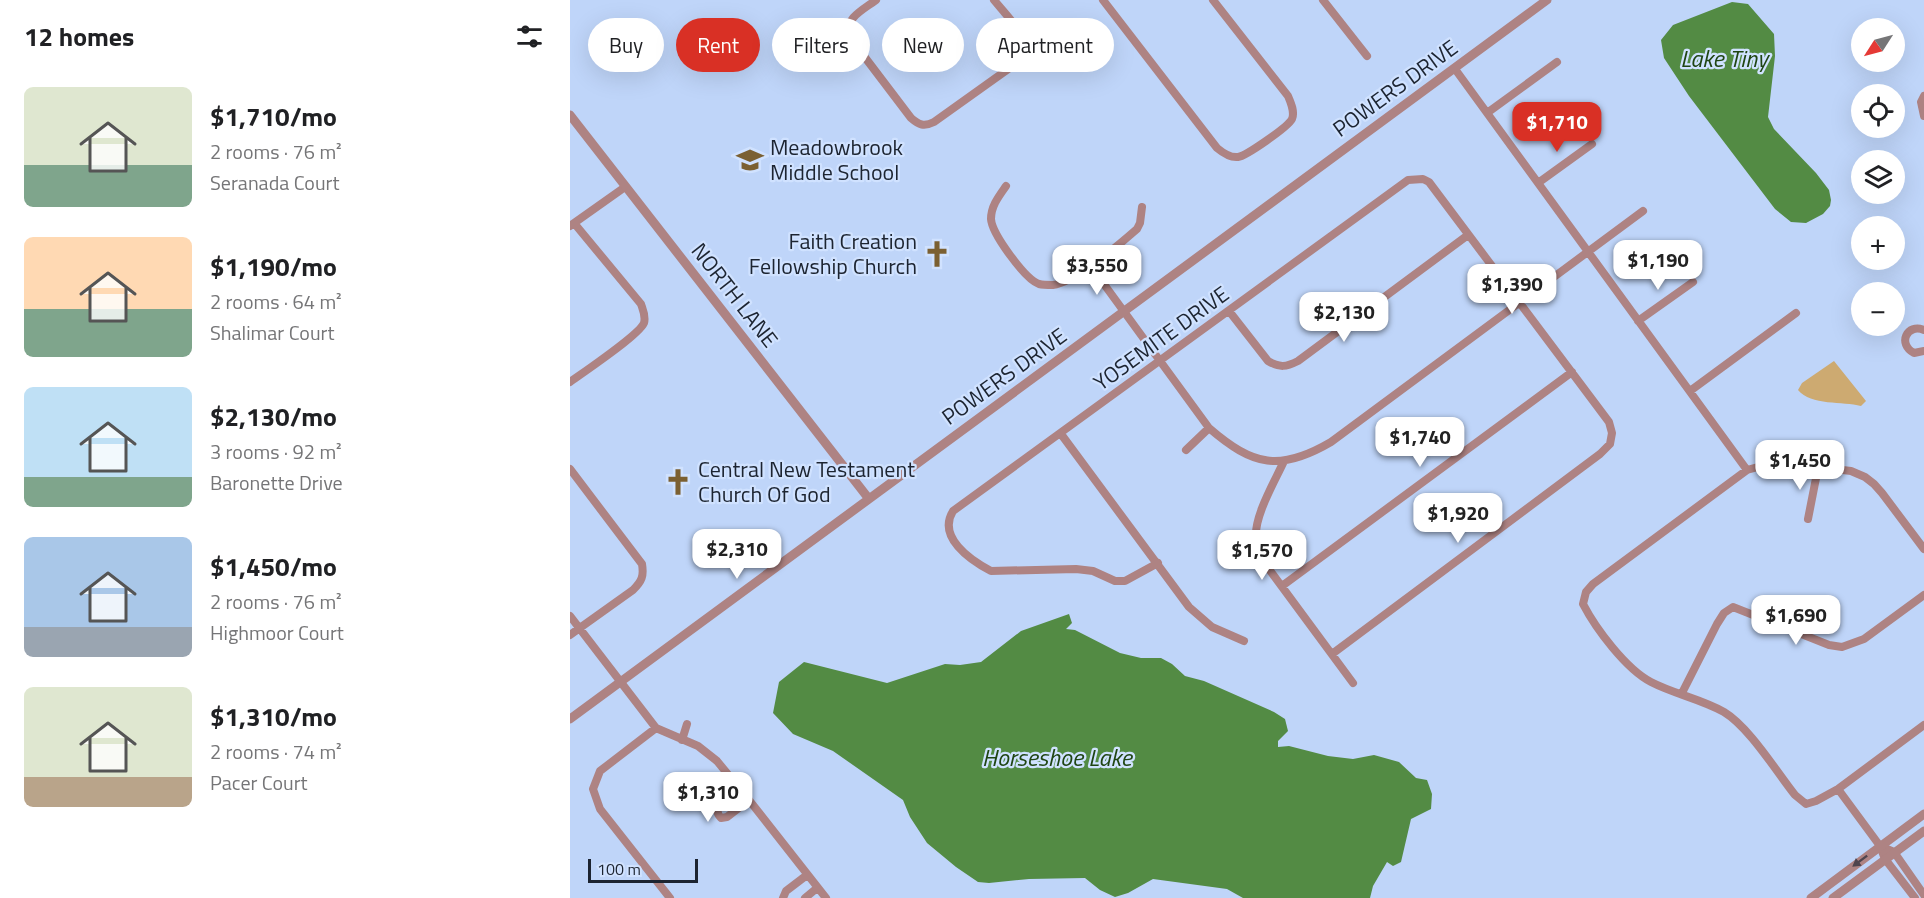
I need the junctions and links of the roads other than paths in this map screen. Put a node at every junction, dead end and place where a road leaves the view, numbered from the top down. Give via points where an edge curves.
1 (876, 0) edge
2 (994, 0) edge
3 (1103, 0) edge
4 (1213, 0) edge
5 (1323, 0) edge
6 (1547, 0) edge
7 (1367, 57) dead end
8 (1557, 62) dead end
9 (1455, 69) junction
10 (1924, 96) edge
11 (1487, 113) junction
12 (570, 115) edge
13 (1924, 116) edge
14 (1592, 144) dead end
15 (1538, 183) junction
16 (1006, 186) dead end
17 (625, 187) junction
18 (1142, 207) dead end
19 (1643, 211) dead end
20 (572, 225) edge
21 (1468, 236) junction
22 (1588, 253) junction
23 (1090, 265) junction
24 (1693, 282) dead end
25 (1520, 304) junction
26 (1229, 311) junction
27 (1124, 312) junction
28 (1796, 313) dead end
29 (1638, 321) junction
30 (1924, 330) edge
31 (1924, 351) edge
32 (1160, 362) junction
33 (1572, 372) junction
34 (570, 382) edge
35 (1690, 391) junction
36 (1209, 428) junction
37 (1061, 434) junction
38 (1186, 450) dead end
39 (1284, 461) junction
40 (1818, 468) junction
41 (570, 470) edge
42 (1747, 470) junction
43 (870, 499) junction
44 (1808, 519) dead end
45 (1924, 549) edge
46 (1158, 563) junction
47 (1282, 586) junction
48 (1924, 595) edge
49 (570, 616) edge
50 (579, 628) junction
51 (570, 635) edge
52 (1244, 641) dead end
53 (1332, 654) junction
54 (621, 682) junction
55 (1353, 682) dead end
56 (1682, 693) junction
57 (570, 719) edge
58 (687, 724) dead end
59 (1924, 725) edge
60 (656, 728) junction
61 (682, 740) junction
62 (739, 787) junction
63 (1838, 789) junction
64 (749, 800) junction
65 (1924, 814) edge
66 (1924, 831) edge
67 (1880, 846) junction
68 (1894, 852) junction
69 (1885, 859) junction
70 (807, 875) junction
71 (817, 888) junction
72 (1924, 895) edge
73 (670, 898) edge
74 (783, 898) edge
75 (805, 898) edge
76 (826, 898) edge
77 (1811, 898) edge
78 (1833, 898) edge
79 (1915, 898) edge

1 - 2 street via 850,20 848,35 911,118 926,126 1024,55 1023,37
3 - 4 street via 1217,148 1237,157 1246,155 1287,125 1293,109 1288,96
5 - 7 street
6 - 9 street, POWERS DRIVE
8 - 11 street
9 - 11 street
9 - 27 street, POWERS DRIVE
10 - 13 street
11 - 15 street
12 - 17 street, NORTH LANE
14 - 15 street
15 - 22 street
16 - 23 street via 992,209 991,221 999,239 1028,277 1051,285 1071,279
17 - 20 street
17 - 43 street, NORTH LANE
18 - 23 street via 1137,229
19 - 22 street
20 - 34 street via 641,304 644,313 643,324 633,335
21 - 25 street
21 - 26 street via 1287,367 1268,361
21 - 26 street, YOSEMITE DRIVE via 1429,182 1408,180
22 - 25 street
22 - 29 street
23 - 27 street
24 - 29 street
25 - 33 street
25 - 39 street via 1331,442
26 - 32 street, YOSEMITE DRIVE
27 - 32 street
27 - 43 street, POWERS DRIVE
28 - 35 street
29 - 35 street
30 - 31 street via 1910,330 1904,342 1914,353
32 - 36 street
32 - 37 street, YOSEMITE DRIVE
33 - 47 street
33 - 53 street via 1609,422 1610,444
35 - 42 street
36 - 38 street
36 - 39 street via 1252,458
37 - 46 street
37 - 46 street, YOSEMITE DRIVE via 953,511 948,533 961,550 991,571 1076,569 1125,581
39 - 47 street via 1255,537 1263,561
40 - 42 street via 1776,462
40 - 44 street
40 - 45 street via 1851,471 1874,484
41 - 50 street via 642,564 644,573 642,581
42 - 56 street via 1586,592 1583,604 1588,614 1627,664 1654,684
43 - 54 street, POWERS DRIVE
46 - 52 street via 1188,607 1212,627
47 - 53 street
48 - 56 street via 1864,639 1842,647 1733,607 1717,624
49 - 50 street
50 - 51 street
50 - 54 street
53 - 55 street
54 - 57 street, POWERS DRIVE
54 - 60 street
56 - 63 street via 1724,712 1741,725 1806,804
58 - 61 street
59 - 63 street
60 - 61 street
60 - 73 street via 600,771 593,789 600,808
61 - 62 street via 717,762
62 - 64 street
62 - 64 street via 718,805 717,815 727,817
63 - 67 street
64 - 70 street
65 - 67 street
66 - 68 street
67 - 68 street
67 - 69 street
67 -> 77 street
68 - 69 street
68 - 72 street
69 - 78 street
69 - 79 street
70 - 71 street
70 - 74 street
71 - 75 street
71 - 76 street

